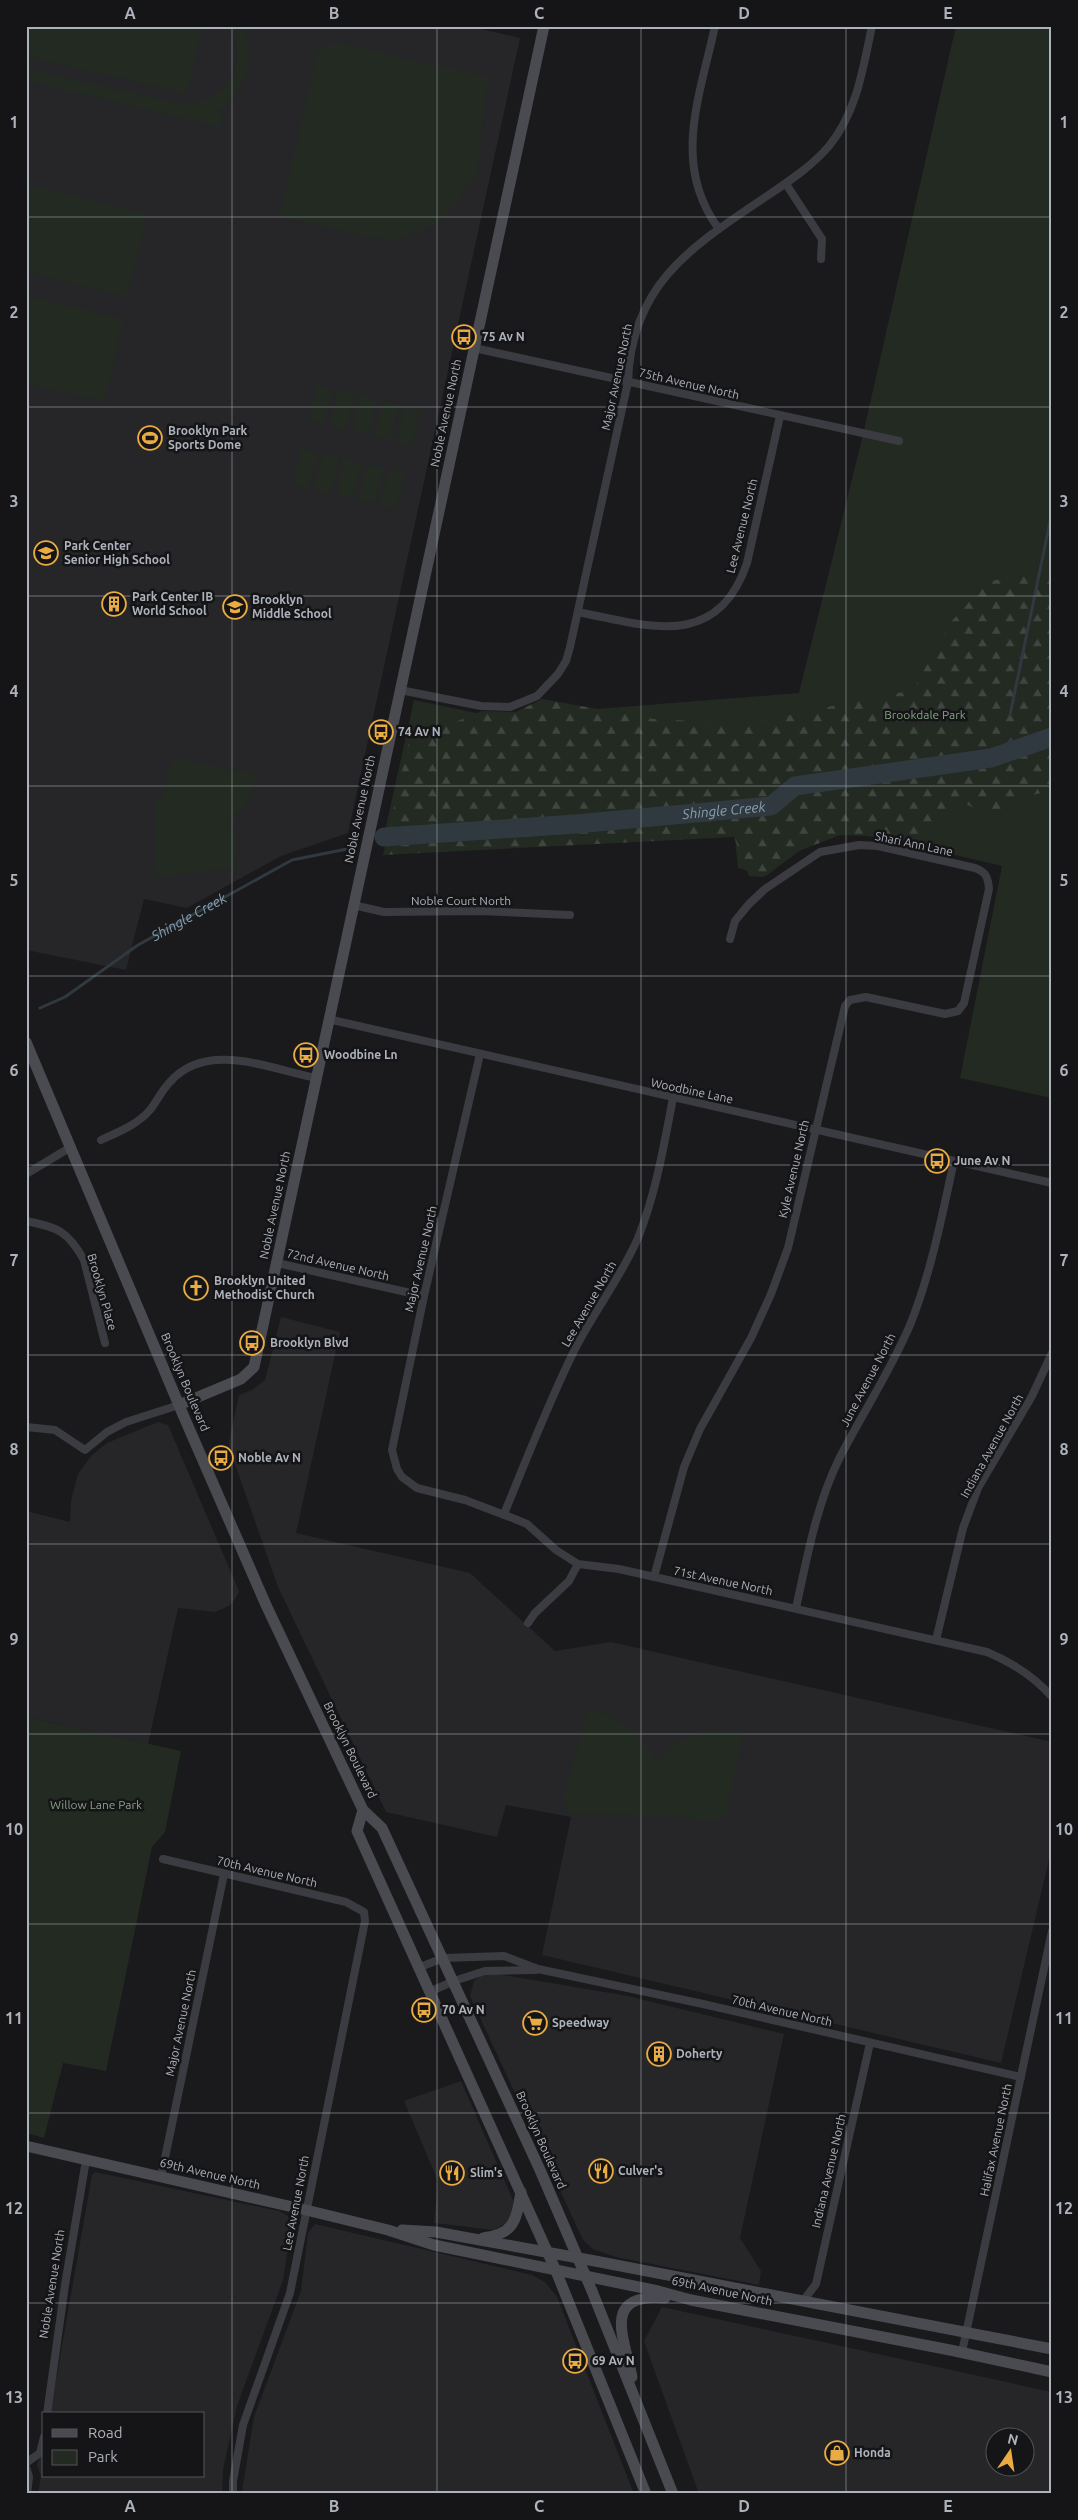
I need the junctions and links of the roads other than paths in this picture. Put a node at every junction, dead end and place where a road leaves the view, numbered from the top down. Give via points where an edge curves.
1 (544, 26) edge
2 (716, 26) edge
3 (872, 26) edge
4 (786, 184) junction
5 (719, 229) junction
6 (821, 259) dead end
7 (474, 348) junction
8 (628, 382) junction
9 (780, 416) junction
10 (899, 441) dead end
11 (578, 612) junction
12 (400, 690) junction
13 (983, 871) joint
14 (353, 905) junction
15 (570, 915) dead end
16 (730, 939) dead end
17 (328, 1020) junction
18 (26, 1042) edge
19 (480, 1054) junction
20 (316, 1078) junction
21 (674, 1098) junction
22 (814, 1129) junction
23 (101, 1140) dead end
24 (70, 1147) junction
25 (954, 1161) junction
26 (26, 1174) edge
27 (1052, 1183) edge
28 (26, 1221) edge
29 (277, 1263) junction
30 (424, 1296) junction
31 (105, 1343) dead end
32 (1052, 1353) edge
33 (179, 1405) junction
34 (26, 1427) edge
35 (397, 1470) joint
36 (504, 1514) junction
37 (578, 1564) junction
38 (654, 1577) junction
39 (796, 1608) junction
40 (528, 1623) dead end
41 (936, 1640) junction
42 (1052, 1697) edge
43 (363, 1810) junction
44 (163, 1859) dead end
45 (224, 1874) junction
46 (364, 1912) joint
47 (1052, 1931) edge
48 (443, 1958) junction
49 (418, 1968) junction
50 (538, 1969) junction
51 (454, 1981) junction
52 (429, 1992) junction
53 (870, 2043) junction
54 (1021, 2077) junction
55 (26, 2146) edge
56 (86, 2160) junction
57 (161, 2177) junction
58 (521, 2192) junction
59 (306, 2210) junction
60 (388, 2230) junction
61 (472, 2239) junction
62 (548, 2254) junction
63 (577, 2258) junction
64 (556, 2271) junction
65 (585, 2276) junction
66 (691, 2300) junction
67 (803, 2301) junction
68 (967, 2333) junction
69 (1052, 2349) edge
70 (962, 2352) junction
71 (1052, 2372) edge
72 (638, 2406) junction
73 (47, 2412) edge
74 (42, 2445) edge
75 (26, 2463) edge
76 (26, 2467) edge
77 (27, 2494) edge
78 (233, 2494) edge
79 (646, 2494) edge
80 (673, 2494) edge

1 - 7 street, Noble Avenue North
2 - 5 street via 694,121 692,162 702,200
3 - 4 street via 853,106 843,127 814,162
4 - 5 street
4 - 6 street via 822,240
5 - 8 street, Major Avenue North via 687,253 652,296 633,347
7 - 8 street, 75th Avenue North
7 - 12 street, Noble Avenue North
8 - 9 street, 75th Avenue North
8 - 11 street, Major Avenue North
9 - 10 street, 75th Avenue North
9 - 11 street, Lee Avenue North via 747,562 741,580 724,603 701,620 665,628
11 - 12 street, Major Avenue North via 566,661 549,686 524,703 495,708
12 - 14 street, Noble Avenue North
13 - 16 street, Shari Ann Lane via 878,846 859,844 820,852 765,889 735,921
13 - 22 street, Kyle Avenue North via 988,878 989,889 964,1003 958,1011 945,1014 866,997 850,1000 842,1014
14 - 15 street, Noble Court North via 384,912 480,911
14 - 17 street, Noble Avenue North
17 - 19 street, Woodbine Lane
17 - 20 street, Noble Avenue North
18 - 24 street, Brooklyn Boulevard
19 - 21 street, Woodbine Lane
19 - 30 street, Major Avenue North
20 - 23 street via 239,1061 209,1060 194,1064 180,1072 150,1110 135,1123
20 - 29 street, Noble Avenue North
21 - 22 street, Woodbine Lane
21 - 36 street, Lee Avenue North via 650,1204 638,1238 555,1390
22 - 25 street, Woodbine Lane
22 - 38 street, Kyle Avenue North via 788,1248 752,1338 700,1428 684,1467
24 - 26 street
24 - 33 street, Brooklyn Boulevard
25 - 27 street, Woodbine Lane
25 - 39 street, June Avenue North via 926,1279 890,1368 839,1460 823,1499
28 - 31 street, Brooklyn Place via 54,1227 79,1252 84,1260
29 - 30 street, 72nd Avenue North
29 - 33 street, Noble Avenue North via 258,1352 250,1373
30 - 35 street, Major Avenue North via 392,1450
32 - 41 street, Indiana Avenue North via 1032,1396 978,1488 951,1568
33 - 34 street via 126,1422 85,1450 55,1430
33 - 43 street, Brooklyn Boulevard via 266,1605
35 - 36 street, 71st Avenue North via 417,1488
36 - 37 street, 71st Avenue North via 526,1524
37 - 38 street, 71st Avenue North
37 - 40 street via 570,1581
38 - 39 street, 71st Avenue North
39 - 41 street, 71st Avenue North
41 - 42 street, 71st Avenue North via 1006,1660 1040,1684
43 - 48 street, Brooklyn Boulevard via 382,1828
43 - 49 street, Brooklyn Boulevard via 357,1831
44 - 45 street, 70th Avenue North
45 - 46 street, 70th Avenue North via 346,1902
45 - 57 street, Major Avenue North
46 - 59 street, Lee Avenue North via 365,1921
47 - 54 street, Halifax Avenue North
48 - 49 street, 70th Avenue North
48 - 50 street, 70th Avenue North via 504,1956
48 - 51 street, Brooklyn Boulevard
49 - 52 street, Brooklyn Boulevard
50 - 51 street, 70th Avenue North via 485,1971
50 - 53 street, 70th Avenue North
51 - 52 street, 70th Avenue North
51 - 63 street, Brooklyn Boulevard
52 - 58 street, Brooklyn Boulevard
53 - 54 street, 70th Avenue North
53 - 67 street, Indiana Avenue North via 816,2284
54 - 68 street, Halifax Avenue North
55 - 56 street, 69th Avenue North
56 - 57 street, 69th Avenue North
56 - 73 street, Noble Avenue North
57 - 59 street, 69th Avenue North
58 - 61 street via 517,2215 506,2232
58 - 62 street, Brooklyn Boulevard
59 - 60 street, 69th Avenue North
59 - 78 street, Lee Avenue North via 290,2293 243,2425 232,2480
60 - 61 street, 69th Avenue North via 436,2232
60 - 64 street, 69th Avenue North via 434,2245
61 - 62 street, 69th Avenue North
62 - 63 street, 69th Avenue North
62 - 64 street, Brooklyn Boulevard
63 - 65 street, Brooklyn Boulevard
63 - 67 street, 69th Avenue North
64 - 65 street, 69th Avenue North
64 - 79 street, Brooklyn Boulevard
65 - 66 street, 69th Avenue North
65 - 72 street, Brooklyn Boulevard
66 - 70 street, 69th Avenue North
66 - 72 street via 642,2298 627,2305 623,2312 621,2326
67 - 68 street, 69th Avenue North
68 - 69 street, 69th Avenue North
68 - 70 street, Halifax Avenue North
70 - 71 street, 69th Avenue North
72 - 80 street, Brooklyn Boulevard
74 - 75 street via 40,2453
76 - 77 street via 30,2477

